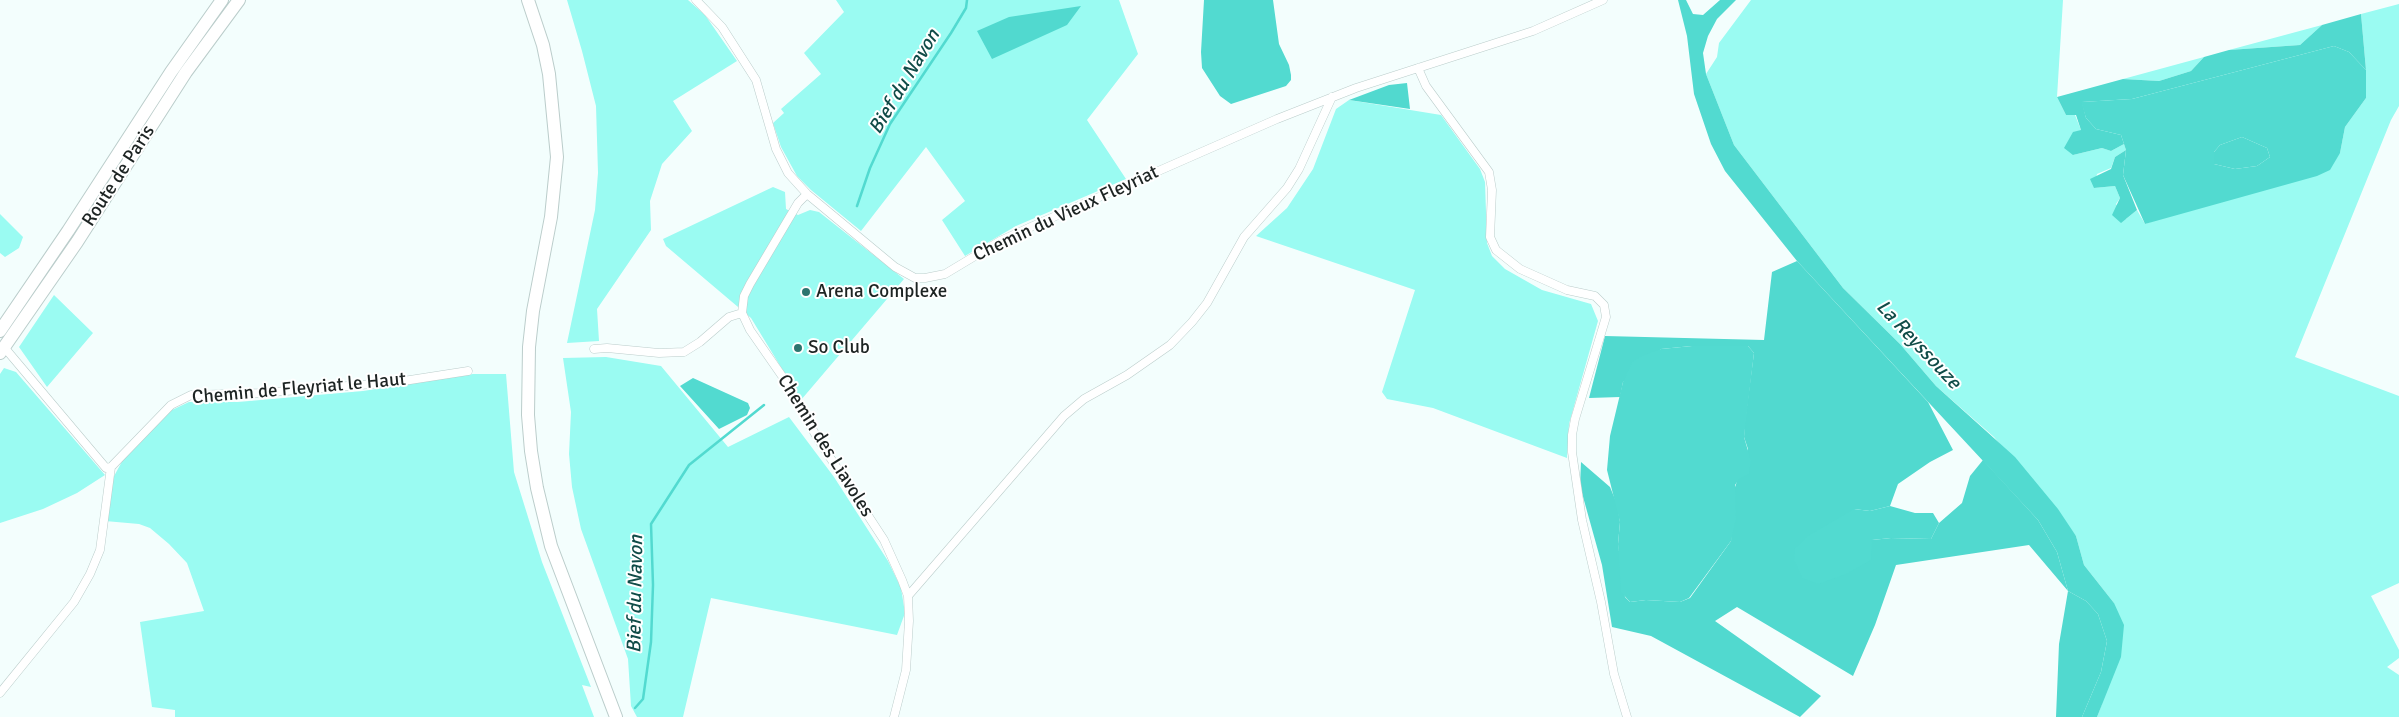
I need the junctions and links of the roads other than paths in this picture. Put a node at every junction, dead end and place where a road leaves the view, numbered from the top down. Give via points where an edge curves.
1 (222, 0) edge
2 (239, 0) edge
3 (528, 0) edge
4 (696, 0) edge
5 (1603, 0) edge
6 (1418, 68) junction
7 (1332, 98) junction
8 (807, 194) junction
9 (742, 312) junction
10 (0, 331) edge
11 (2, 350) edge
12 (594, 350) dead end
13 (468, 372) dead end
14 (110, 467) junction
15 (908, 596) junction
16 (0, 693) edge
17 (616, 717) edge
18 (894, 717) edge
19 (1627, 717) edge

1 - 10 main road, Route de Paris
2 - 11 main road, Route de Paris via 186,72 77,242
3 - 17 main road via 549,74 556,157 551,217 529,347 531,451 550,546
4 - 8 street, Chemin du Vieux Fleyriat via 716,20 747,64 761,95 782,162
5 - 6 street, Chemin du Vieux Fleyriat via 1533,31
6 - 7 street, Chemin du Vieux Fleyriat
6 - 19 street via 1435,100 1489,172 1492,190 1490,237 1496,250 1520,269 1567,290 1595,296 1604,305 1606,317 1575,419 1572,452 1582,520 1614,674
7 - 8 street, Chemin du Vieux Fleyriat via 1033,226 935,277 915,278 904,274
7 - 15 street via 1291,182 1244,237 1208,303 1192,322 1170,345 1127,375 1084,399 1064,416
8 - 9 street via 798,203 750,284
9 - 12 street via 729,317 684,352
9 - 15 street, Chemin des Liavoles via 750,330 884,540
11 - 14 street via 106,468
13 - 14 street, Chemin de Fleyriat le Haut via 397,382 192,395 171,405
14 - 16 street via 100,550 90,574 74,602
15 - 18 street, Chemin des Liavoles via 906,670

